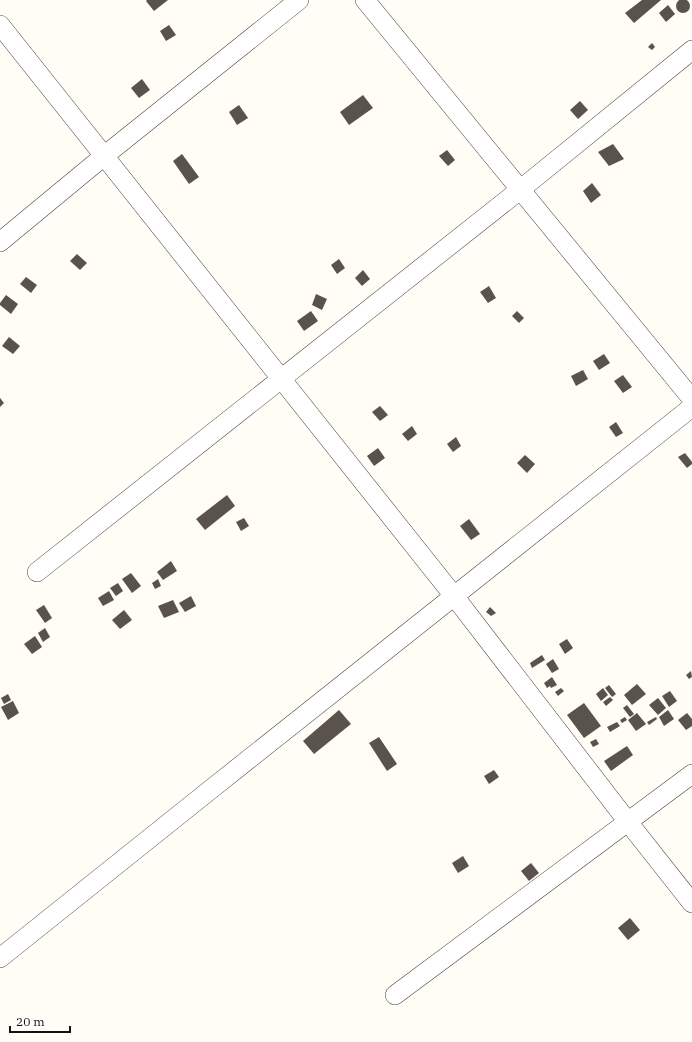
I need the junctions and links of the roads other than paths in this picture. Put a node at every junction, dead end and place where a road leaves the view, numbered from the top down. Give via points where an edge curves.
1 (299, 0) edge
2 (366, 0) edge
3 (0, 25) edge
4 (692, 50) edge
5 (104, 156) junction
6 (520, 189) junction
7 (0, 242) edge
8 (281, 379) junction
9 (692, 399) edge
10 (692, 407) edge
11 (37, 572) dead end
12 (454, 596) junction
13 (692, 774) edge
14 (628, 822) junction
15 (692, 903) edge
16 (0, 958) edge
17 (395, 995) dead end

1 - 5 street
2 - 6 street
3 - 5 street
4 - 6 street
5 - 7 street
5 - 8 street
6 - 8 street
6 - 9 street
8 - 11 street
8 - 12 street
10 - 12 street
12 - 14 street
12 - 16 street
13 - 14 street
14 - 15 street
14 - 17 street

